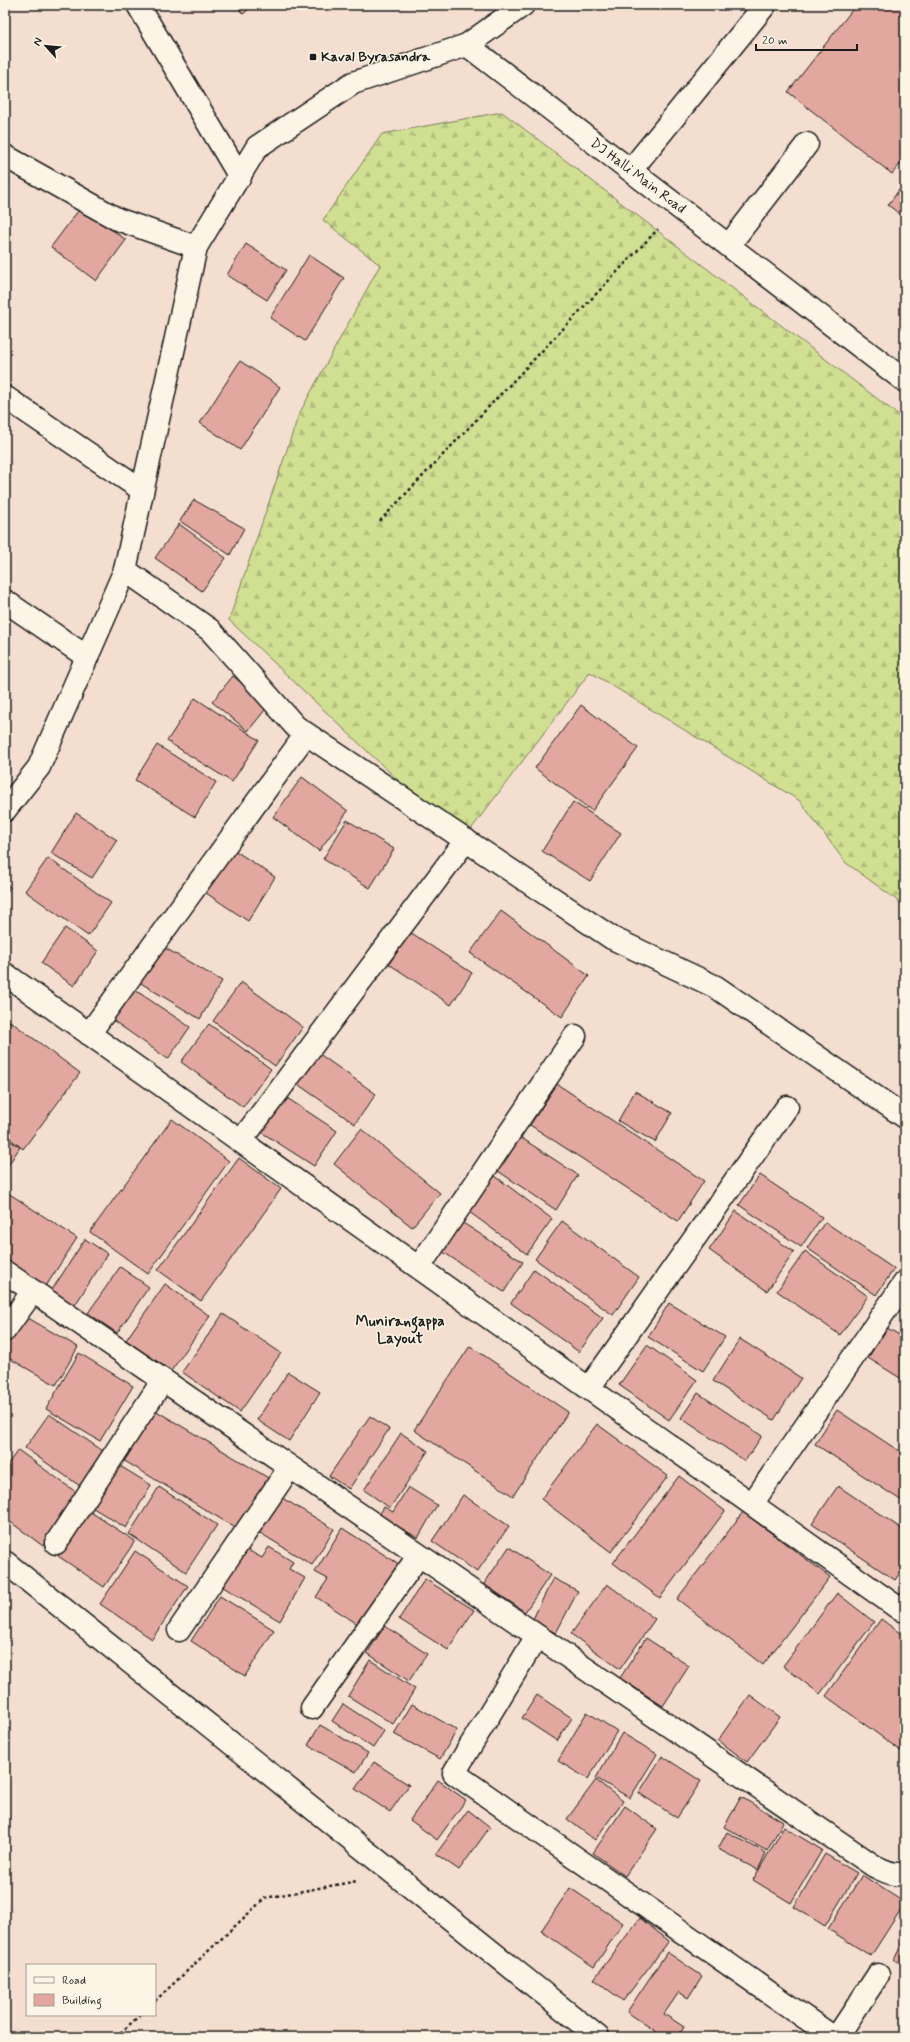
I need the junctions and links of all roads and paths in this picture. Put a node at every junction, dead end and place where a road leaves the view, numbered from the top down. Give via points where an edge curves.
1 (138, 5) edge
2 (765, 5) edge
3 (517, 7) edge
4 (467, 45) junction
5 (807, 144) dead end
6 (5, 156) edge
7 (631, 170) junction
8 (240, 177) junction
9 (679, 207) junction
10 (729, 245) junction
11 (196, 247) junction
12 (905, 381) edge
13 (5, 397) edge
14 (142, 490) junction
15 (380, 521) dead end
16 (125, 570) junction
17 (5, 601) edge
18 (87, 656) junction
19 (306, 734) junction
20 (5, 810) edge
21 (466, 840) junction
22 (5, 974) edge
23 (89, 1034) junction
24 (575, 1036) dead end
25 (787, 1107) dead end
26 (905, 1117) edge
27 (241, 1141) junction
28 (419, 1268) junction
29 (5, 1272) edge
30 (905, 1282) edge
31 (33, 1291) junction
32 (5, 1330) edge
33 (163, 1380) junction
34 (589, 1388) junction
35 (290, 1467) junction
36 (752, 1504) junction
37 (56, 1543) dead end
38 (419, 1555) junction
39 (5, 1562) edge
40 (905, 1605) edge
41 (179, 1630) dead end
42 (537, 1636) junction
43 (312, 1708) dead end
44 (905, 1873) edge
45 (393, 1874) junction
46 (878, 1975) dead end
47 (156, 2000) edge
48 (139, 2016) edge
49 (116, 2037) edge
50 (598, 2037) edge
51 (834, 2037) edge
52 (838, 2037) edge

1 - 8 street
2 - 7 street
3 - 4 street
4 - 7 street, DJ Halli Main Road
4 - 8 street via 353,83 257,147
5 - 10 street
6 - 11 street via 117,219
7 - 9 street, DJ Halli Main Road
8 - 11 street
9 - 10 street, DJ Halli Main Road
9 - 15 path
10 - 12 street, DJ Halli Main Road
11 - 14 street
13 - 14 street
14 - 16 street
16 - 18 street
16 - 19 street via 210,630 296,727
17 - 18 street
18 - 20 street via 39,767
19 - 21 street
19 - 23 street
21 - 26 street via 612,938 716,987
21 - 27 street
22 - 23 street
23 - 27 street
24 - 28 street
25 - 34 street
27 - 28 street
28 - 34 street
29 - 31 street
30 - 36 street
31 - 32 street
31 - 33 street
33 - 35 street
33 - 37 street
34 - 36 street
35 - 38 street
35 - 41 street
36 - 40 street via 901,1610
38 - 42 street
38 - 43 street
39 - 45 street
42 - 44 street via 874,1866 900,1875
42 - 51 street via 454,1773
45 - 47 path via 265,1898
45 - 50 street
46 - 52 street
48 - 49 path

